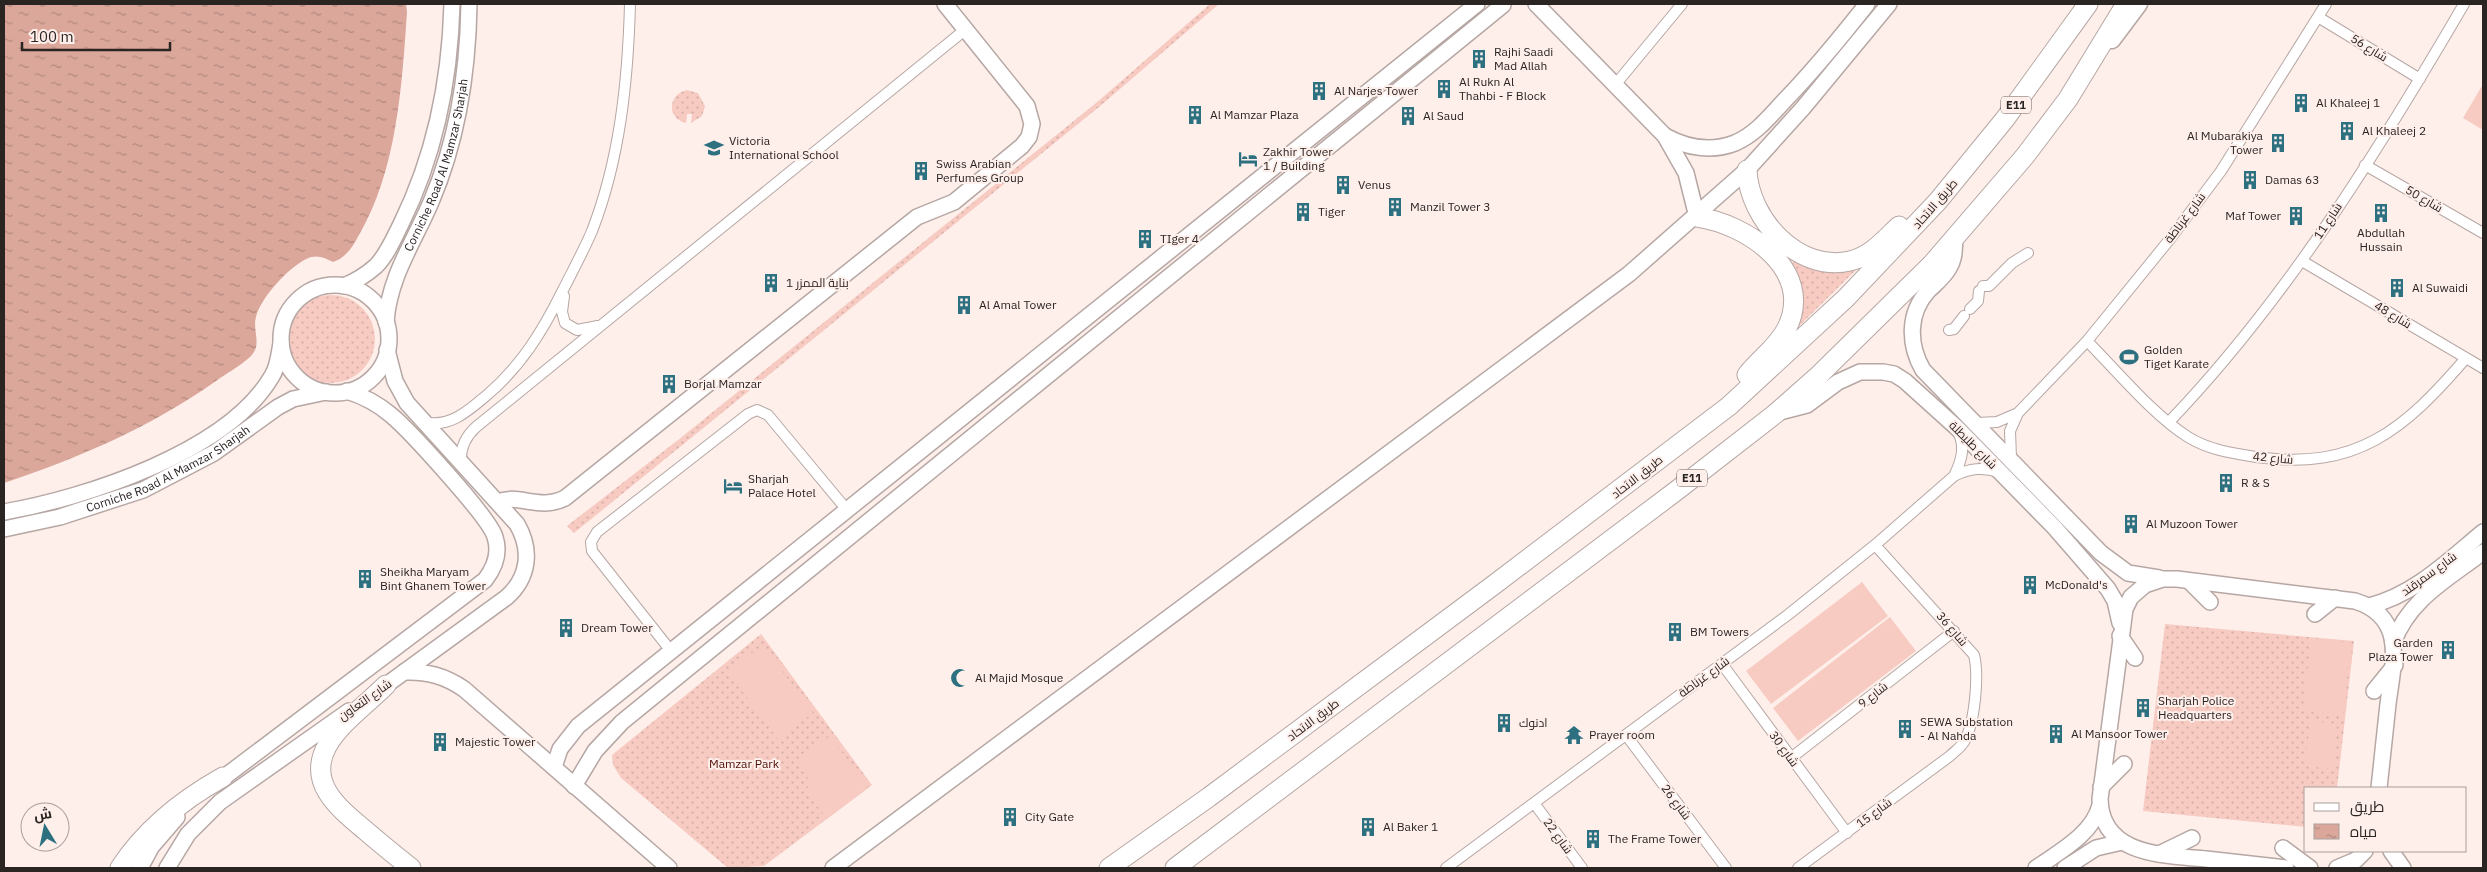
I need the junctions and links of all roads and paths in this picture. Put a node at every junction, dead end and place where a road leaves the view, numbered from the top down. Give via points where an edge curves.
1 (452, 4) edge
2 (469, 4) edge
3 (630, 4) edge
4 (945, 4) edge
5 (1477, 4) edge
6 (1507, 4) edge
7 (1536, 4) edge
8 (1682, 4) edge
9 (1867, 4) edge
10 (1889, 4) edge
11 (2088, 4) edge
12 (2126, 4) edge
13 (2139, 4) edge
14 (2326, 4) edge
15 (2464, 4) edge
16 (2318, 17) junction
17 (966, 29) junction
18 (2086, 71) junction
19 (2420, 79) junction
20 (1615, 85) junction
21 (1665, 136) junction
22 (2365, 165) junction
23 (1747, 170) junction
24 (1938, 201) junction
25 (1697, 216) junction
26 (2483, 233) edge
27 (1955, 238) junction
28 (2028, 253) dead end
29 (2302, 261) junction
30 (568, 281) junction
31 (344, 286) junction
32 (386, 322) junction
33 (604, 324) junction
34 (568, 326) junction
35 (545, 327) junction
36 (1949, 330) dead end
37 (2087, 341) junction
38 (281, 343) junction
39 (574, 348) junction
40 (387, 350) junction
41 (2466, 358) junction
42 (2483, 368) edge
43 (1939, 388) junction
44 (348, 391) junction
45 (326, 392) junction
46 (1920, 394) junction
47 (1729, 406) junction
48 (2018, 413) junction
49 (1775, 414) junction
50 (424, 422) junction
51 (2169, 422) junction
52 (1977, 423) junction
53 (1956, 427) junction
54 (2011, 458) junction
55 (461, 463) junction
56 (1999, 472) junction
57 (1954, 476) junction
58 (498, 502) junction
59 (847, 510) junction
60 (4, 512) edge
61 (513, 519) junction
62 (2056, 528) junction
63 (4, 529) edge
64 (494, 532) junction
65 (2483, 532) edge
66 (2086, 538) junction
67 (1875, 545) junction
68 (2483, 552) edge
69 (2163, 579) junction
70 (2188, 581) junction
71 (2335, 598) junction
72 (2210, 602) dead end
73 (2369, 606) junction
74 (2315, 614) dead end
75 (1954, 631) junction
76 (2120, 631) junction
77 (2393, 643) junction
78 (671, 651) junction
79 (2135, 658) dead end
80 (1722, 664) junction
81 (2395, 665) junction
82 (404, 672) junction
83 (386, 685) junction
84 (2374, 691) dead end
85 (1626, 735) junction
86 (1950, 756) joint
87 (1791, 758) junction
88 (2124, 764) dead end
89 (554, 767) junction
90 (223, 777) junction
91 (574, 786) junction
92 (2101, 787) junction
93 (2379, 787) edge
94 (1534, 803) junction
95 (2100, 806) junction
96 (1847, 833) junction
97 (2192, 838) dead end
98 (2122, 842) junction
99 (2283, 848) dead end
100 (2364, 852) edge
101 (2392, 852) edge
102 (2159, 854) junction
103 (120, 868) edge
104 (140, 868) edge
105 (168, 868) edge
106 (411, 868) edge
107 (669, 868) edge
108 (832, 868) edge
109 (1109, 868) edge
110 (1175, 868) edge
111 (1446, 868) edge
112 (1582, 868) edge
113 (1726, 868) edge
114 (1798, 868) edge
115 (2036, 868) edge
116 (2065, 868) edge
117 (2286, 868) edge
118 (2310, 868) edge
119 (2337, 868) edge
120 (2403, 868) edge

1 - 31 street, Corniche Road Al Mamzar Sharjah via 445,89 423,171 383,258 367,274
2 - 32 street, Corniche Road Al Mamzar Sharjah via 466,63 452,140 432,201 395,275
3 - 30 street via 624,97 610,172 592,231
4 - 17 street
5 - 59 street
6 - 91 street via 622,722 594,751
7 - 20 street
8 - 20 street
9 - 21 street via 1809,74 1759,127 1744,138 1727,145 1700,148
10 - 23 street
11 - 24 highway, طريق الاتحاد / E11 via 2017,104
12 - 18 highway, E11
13 - 18 main road
14 - 16 street, شارع غرناطة
15 - 19 street, شارع 11
16 - 19 street, شارع 56
16 - 37 street, شارع غرناطة via 2220,171 2170,239
17 - 33 street
17 - 58 street via 1030,112 1031,131 1022,146 954,202 910,222 566,498 542,504
18 - 27 highway, E11 via 2035,144
19 - 22 street, شارع 11
20 - 21 street
21 - 25 street via 1686,173
22 - 26 street, شارع 50
22 - 29 street, شارع 11
23 - 24 highway via 1752,201 1763,220 1794,249 1821,261 1841,262 1868,254 1913,214
23 - 25 street
24 - 47 highway, طريق الاتحاد / E11 via 1846,298
25 - 47 highway via 1729,224 1760,243 1785,270 1793,295 1792,312 1783,337 1749,373
25 - 108 street via 1579,312
27 - 43 street, شارع طليطلة via 1949,268 1922,300 1912,324 1916,356
27 - 49 highway, E11 via 1856,340
28 - 36 street via 2012,263 1989,286 1981,288 1978,301
29 - 41 street, شارع 48
29 - 51 street, شارع 11 via 2248,332
30 - 34 street via 562,306
30 - 35 street
31 - 32 street via 373,301
31 - 38 street via 320,288 298,299 284,320
32 - 40 street
33 - 34 street via 587,329
33 - 39 street
34 - 35 street via 552,324
34 - 39 street
35 - 50 street via 517,365 476,404 446,423
37 - 48 street, شارع غرناطة
37 - 51 street, شارع 42
38 - 45 street via 284,359 292,372 311,387
38 - 60 street, Corniche Road Al Mamzar Sharjah via 273,376 256,399 203,439 156,465 107,486
39 - 55 street via 470,433 462,447
40 - 44 street via 371,379
40 - 50 street, شارع التعاون via 398,388
41 - 42 street, شارع 48
41 - 51 street, شارع 42 via 2411,415 2377,439 2345,454 2284,460 2226,452 2197,442
43 - 46 street via 1915,376 1913,382
43 - 52 street, شارع طليطلة
44 - 45 street
44 - 64 street via 373,402 396,419 484,516
45 - 63 street, Corniche Road Al Mamzar Sharjah via 278,407 214,453 143,490 70,515
46 - 49 street, شارع طليطلة via 1894,374 1860,372 1838,382 1807,405
46 - 53 street, شارع طليطلة
47 - 109 highway, طريق الاتحاد / E11 via 1217,791
48 - 52 street, شارع غرناطة via 1996,422
48 - 54 street, شارع غرناطة via 2010,431
49 - 110 highway, E11
50 - 55 street, شارع التعاون
52 - 54 street, شارع طليطلة
53 - 56 street, شارع طليطلة
53 - 57 street via 1962,456
54 - 66 street, شارع طليطلة
55 - 58 street, شارع التعاون
56 - 57 street, شارع غرناطة via 1981,468
56 - 62 street, شارع طليطلة
57 - 67 street, شارع غرناطة
58 - 61 street, شارع التعاون
59 - 78 street
59 - 78 street via 768,415 757,410 595,534 590,542 592,551
61 - 64 street via 505,528
61 - 82 street, شارع التعاون via 526,548 526,563 519,584 507,597
62 - 66 street via 2078,543 2084,543
62 - 76 street, شارع طليطلة via 2108,589 2118,611
64 - 90 street, شارع التعاون via 497,554 485,580
65 - 73 street, شارع سمرقند via 2412,588
66 - 69 street, شارع طليطلة via 2119,568
67 - 75 street, شارع 36
67 - 80 street, شارع غرناطة
68 - 77 street, شارع سمرقند via 2414,605
69 - 70 street, شارع طليطلة
69 - 76 street via 2145,585 2131,597
70 - 71 street, شارع طليطلة
70 - 72 street
71 - 73 street, شارع طليطلة
71 - 74 street
73 - 77 street via 2386,622
75 - 86 street, شارع 36 via 1974,655 1977,671 1968,732 1963,743
75 - 87 street, شارع 9
76 - 79 street
76 - 92 street
77 - 81 street
78 - 89 street via 578,726 560,749
80 - 85 street, شارع غرناطة
80 - 87 street, شارع 30
81 - 84 street
81 - 93 street
82 - 83 street, شارع التعاون
82 - 89 street via 431,673 456,684
83 - 105 street, شارع التعاون via 220,802 188,834
83 - 106 highway via 341,728 327,747 322,758 322,781 333,802
85 - 94 street, شارع غرناطة
85 - 113 street, شارع 26
86 - 96 street, شارع 15
87 - 96 street, شارع 30
88 - 92 street
89 - 91 street
90 - 103 highway via 157,822
90 - 104 street, شارع التعاون via 165,829
91 - 107 street
92 - 95 street
94 - 111 street, شارع غرناطة
94 - 112 street, شارع 22
95 - 98 street via 2107,826
95 - 115 street via 2098,815 2086,830
96 - 114 street, شارع 15
97 - 102 street
98 - 102 street
98 - 116 street via 2096,848
99 - 118 street
100 - 119 street via 2356,860
101 - 120 street
102 - 117 street

